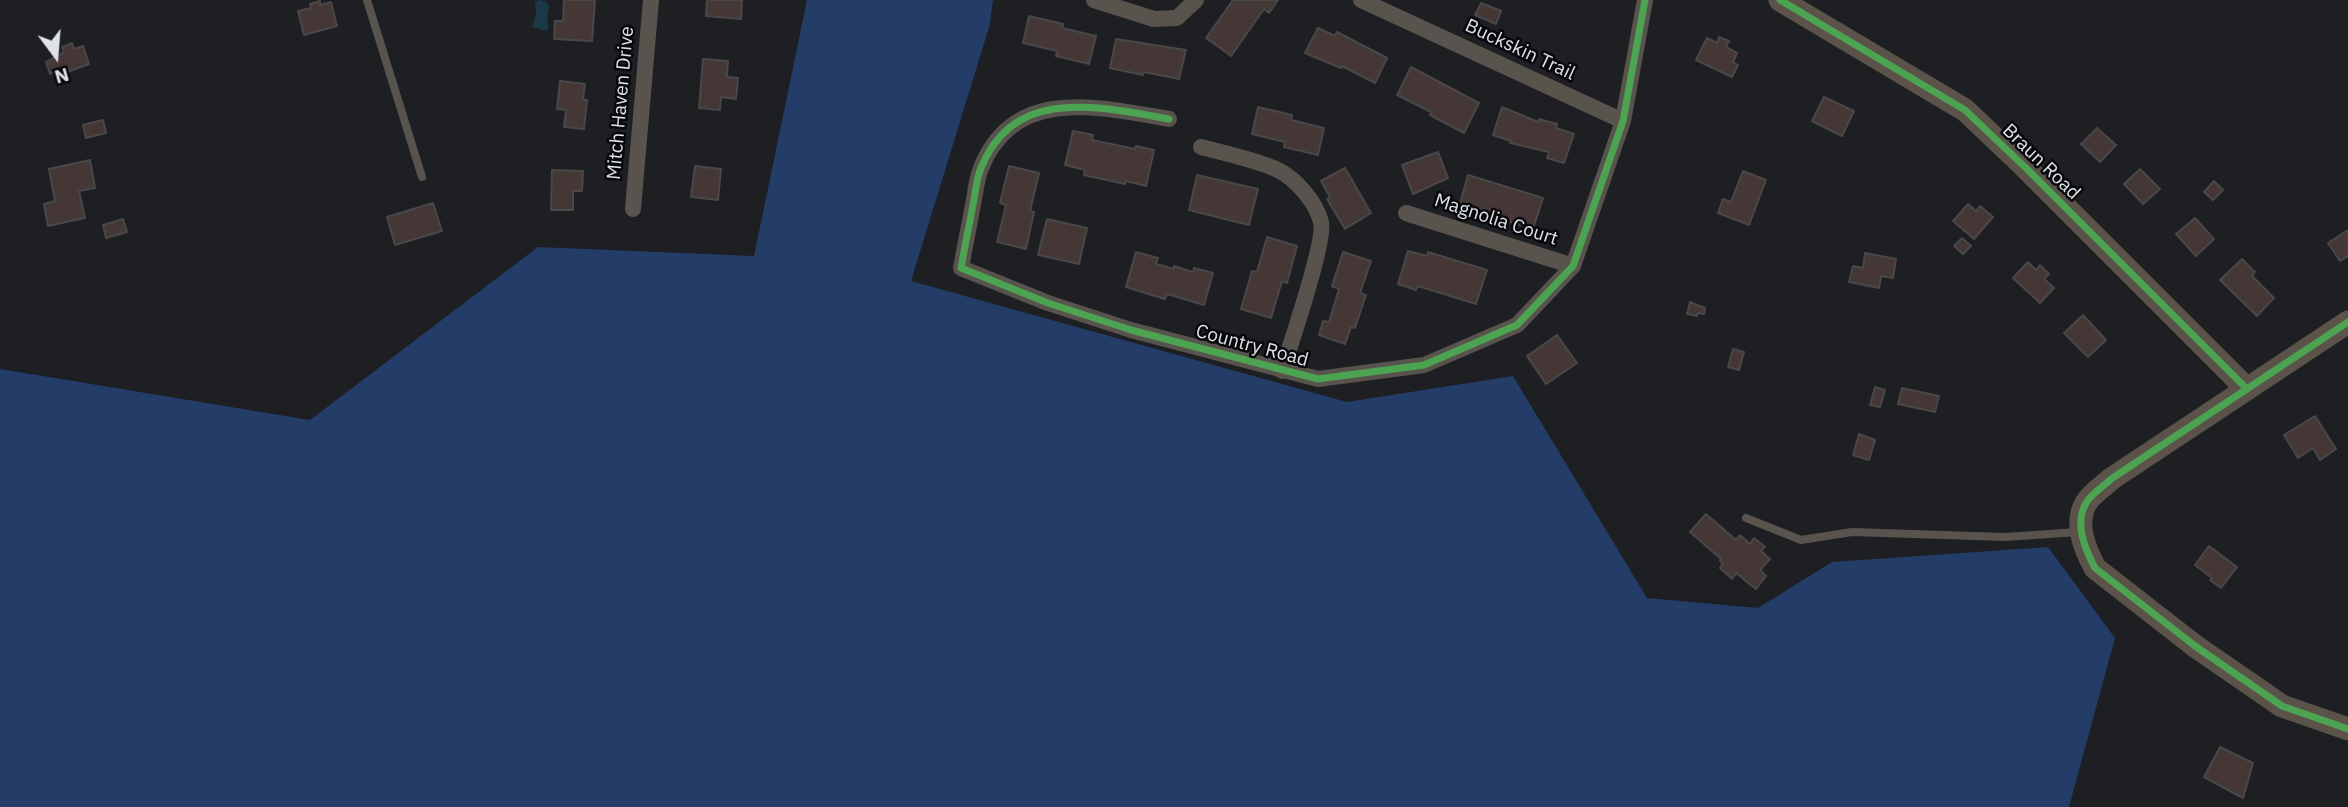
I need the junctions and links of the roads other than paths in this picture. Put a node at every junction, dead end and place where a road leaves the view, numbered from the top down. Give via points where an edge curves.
1 (367, 0) edge
2 (651, 0) edge
3 (1094, 0) edge
4 (1196, 0) edge
5 (1362, 0) edge
6 (1644, 0) edge
7 (1780, 0) edge
8 (1169, 119) dead end
9 (1623, 121) junction
10 (1201, 146) dead end
11 (422, 177) dead end
12 (633, 209) dead end
13 (1406, 213) dead end
14 (1573, 266) junction
15 (2348, 322) edge
16 (1282, 371) junction
17 (2247, 389) junction
18 (1746, 518) dead end
19 (2081, 532) junction
20 (2348, 729) edge

1 - 11 lane
2 - 12 street, Mitch Haven Drive
3 - 4 street via 1154,19 1177,18
5 - 9 street, Buckskin Trail
6 - 9 street, Country Road
7 - 17 street, Braun Road via 1965,110
8 - 16 street, Country Road via 1098,107 1060,106 1028,116 1001,133 980,169 961,268 1131,330
9 - 14 street, Country Road
10 - 16 street via 1279,170 1302,188 1322,224
13 - 14 street, Magnolia Court
14 - 16 street, Country Road via 1517,325 1423,365 1318,379
15 - 17 street
17 - 19 street via 2111,480 2086,503
18 - 19 lane via 1801,540 1852,532 2005,537
19 - 20 street via 2095,568 2195,646 2282,706

